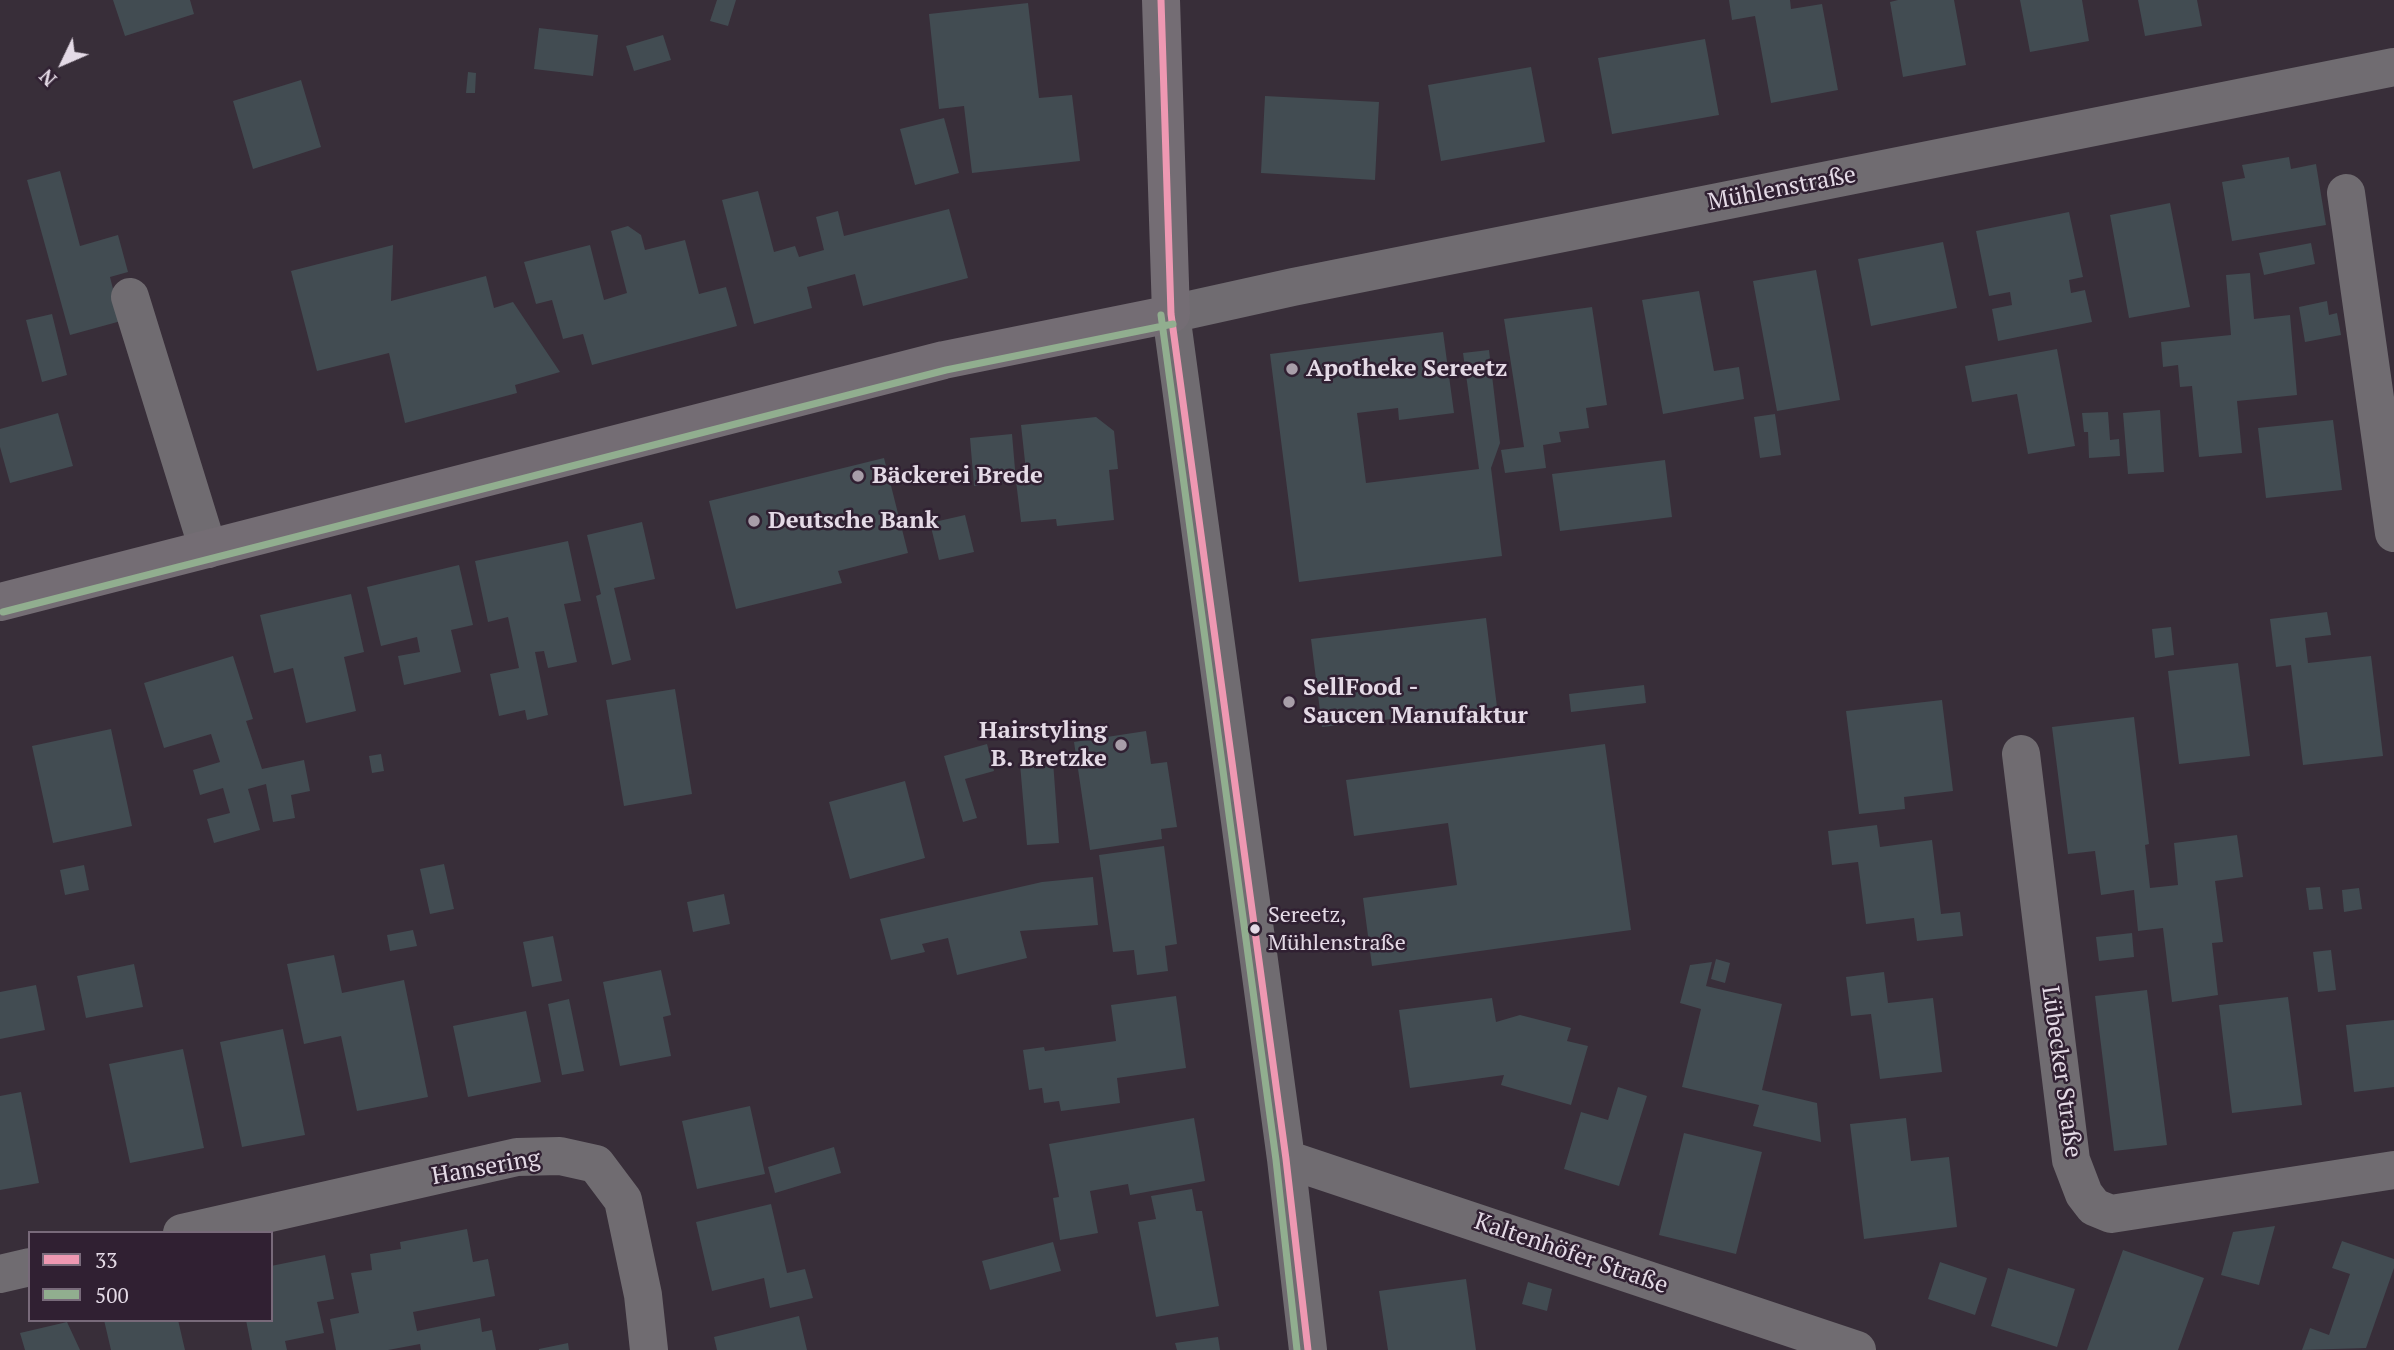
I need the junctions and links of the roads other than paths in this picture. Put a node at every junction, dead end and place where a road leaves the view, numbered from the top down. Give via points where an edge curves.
1 (1161, 0) edge
2 (2394, 67) edge
3 (2346, 193) dead end
4 (130, 297) dead end
5 (1171, 314) junction
6 (2394, 533) edge
7 (208, 549) junction
8 (3, 603) edge
9 (2021, 754) dead end
10 (1286, 1159) junction
11 (2394, 1170) edge
12 (192, 1231) edge
13 (28, 1267) edge
14 (0, 1274) edge
15 (649, 1350) edge
16 (1308, 1350) edge
17 (1857, 1350) edge

1 - 5 main road
2 - 5 street, Mühlenstraße
3 - 6 street
4 - 7 street
5 - 7 main road via 944,360
5 - 10 street
7 - 8 main road
9 - 11 street, Lübecker Straße via 2071,1160 2094,1208 2111,1214
10 - 16 street
10 - 17 street, Kaltenhöfer Straße
12 - 15 street, Hansering via 517,1157 560,1156 596,1164 623,1200
13 - 14 street

